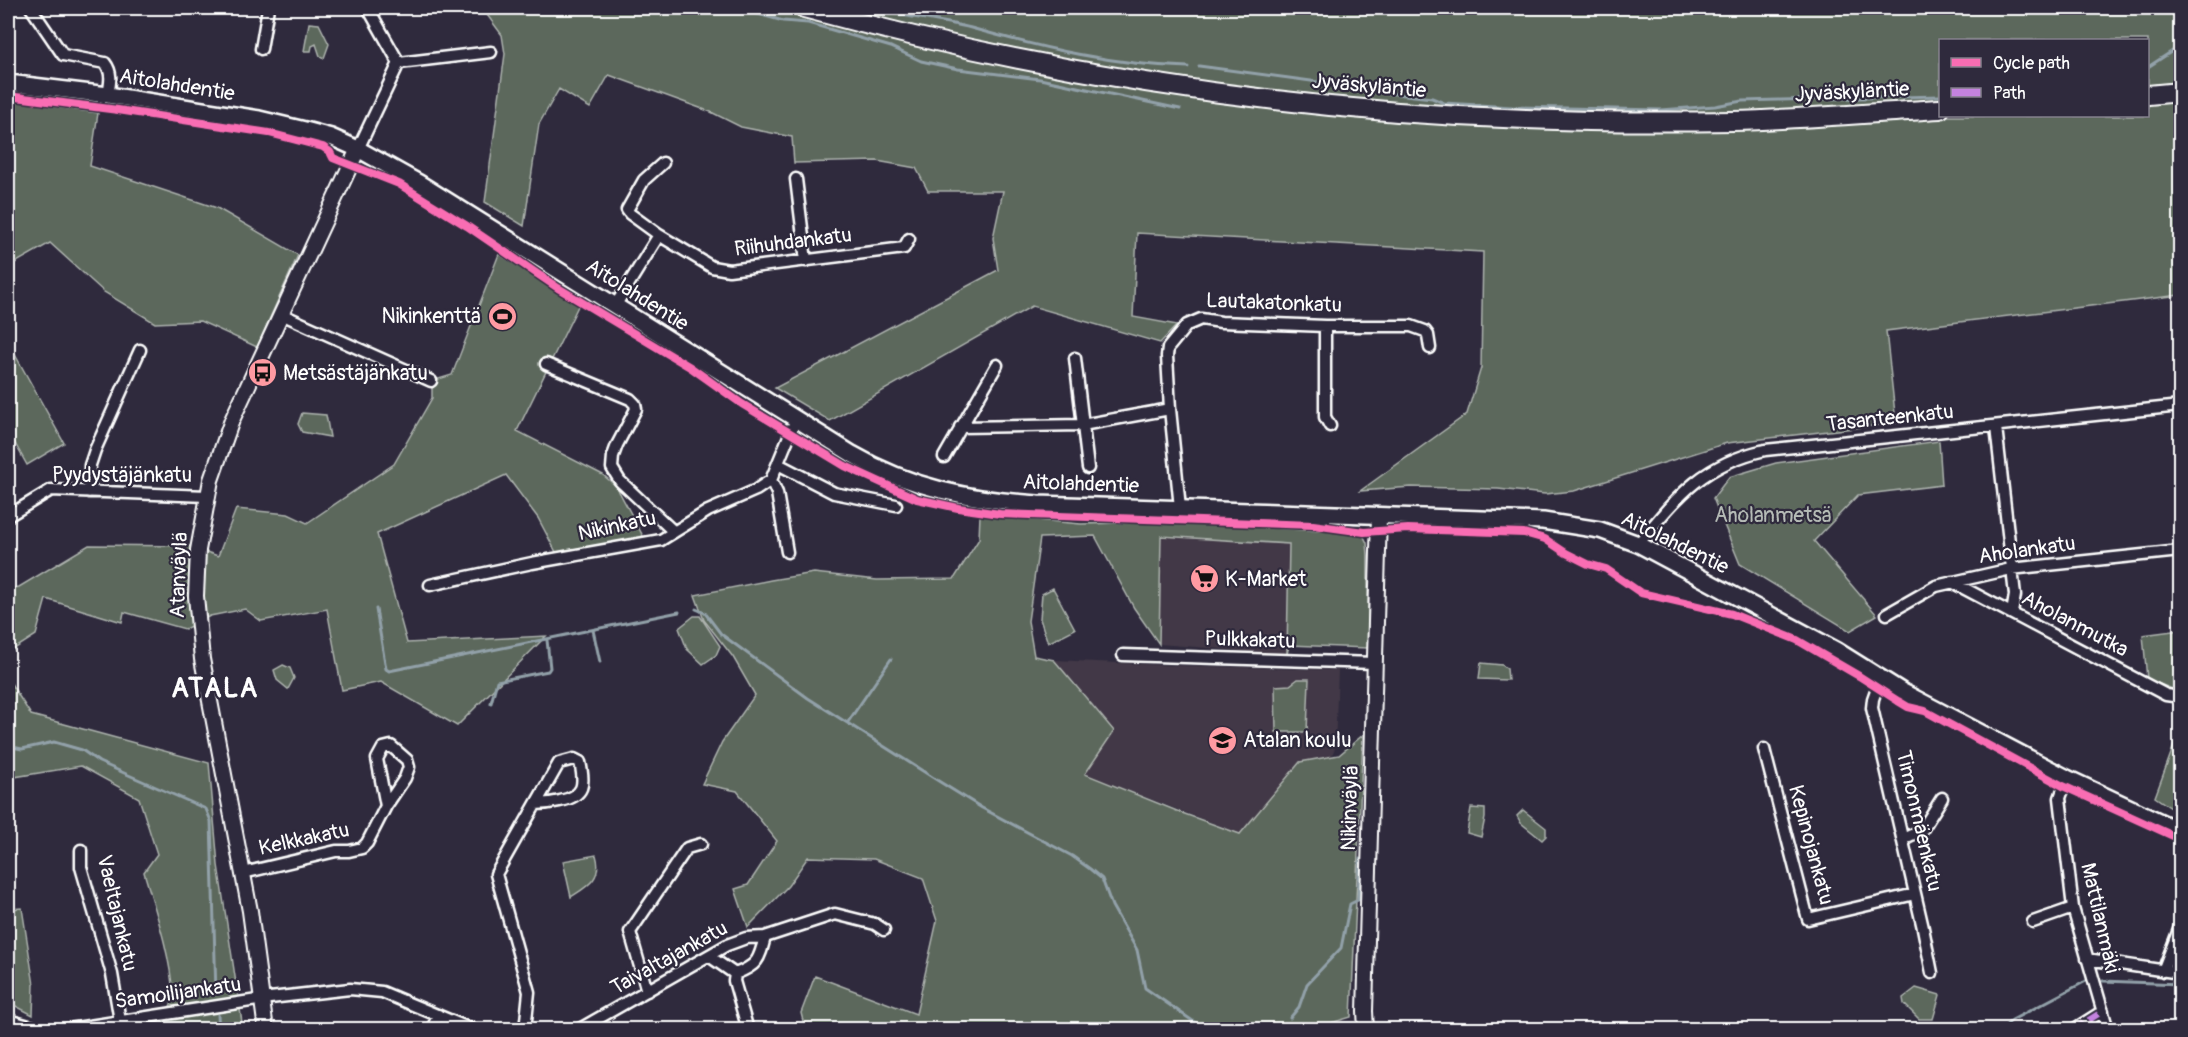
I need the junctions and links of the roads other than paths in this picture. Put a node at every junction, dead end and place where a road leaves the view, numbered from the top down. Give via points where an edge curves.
1 (32, 8) edge
2 (268, 8) edge
3 (368, 8) edge
4 (804, 8) edge
5 (261, 49) dead end
6 (491, 52) dead end
7 (399, 63) junction
8 (8, 84) edge
9 (2181, 92) edge
10 (108, 95) junction
11 (2149, 95) edge
12 (1939, 109) edge
13 (358, 149) junction
14 (663, 163) dead end
15 (796, 178) dead end
16 (659, 235) junction
17 (909, 239) dead end
18 (806, 261) junction
19 (615, 306) junction
20 (281, 314) junction
21 (1325, 326) junction
22 (1430, 348) dead end
23 (140, 350) dead end
24 (1075, 358) dead end
25 (546, 364) dead end
26 (997, 365) dead end
27 (431, 381) dead end
28 (2181, 406) edge
29 (1170, 409) junction
30 (796, 419) junction
31 (1082, 425) junction
32 (1330, 426) dead end
33 (960, 427) junction
34 (1996, 427) junction
35 (944, 457) dead end
36 (778, 464) junction
37 (1088, 468) dead end
38 (771, 480) junction
39 (89, 492) junction
40 (207, 496) junction
41 (896, 506) dead end
42 (1180, 508) junction
43 (8, 516) edge
44 (1379, 516) junction
45 (674, 532) junction
46 (1638, 544) junction
47 (2181, 551) edge
48 (787, 552) dead end
49 (2011, 569) junction
50 (1952, 582) junction
51 (430, 585) dead end
52 (2012, 613) junction
53 (1887, 614) dead end
54 (1123, 655) dead end
55 (1375, 663) junction
56 (1880, 680) junction
57 (2181, 697) edge
58 (1764, 749) dead end
59 (2067, 778) junction
60 (1942, 798) dead end
61 (536, 804) junction
62 (386, 806) junction
63 (2181, 831) edge
64 (1903, 839) junction
65 (701, 844) dead end
66 (81, 850) dead end
67 (243, 873) junction
68 (1915, 894) junction
69 (2073, 908) junction
70 (2033, 922) dead end
71 (2181, 927) edge
72 (884, 930) dead end
73 (765, 937) junction
74 (709, 956) junction
75 (2087, 959) junction
76 (2163, 971) junction
77 (1932, 973) dead end
78 (2181, 973) edge
79 (735, 974) junction
80 (647, 991) junction
81 (263, 999) junction
82 (2103, 1011) junction
83 (438, 1015) junction
84 (8, 1020) edge
85 (120, 1021) junction
86 (43, 1029) edge
87 (63, 1029) edge
88 (266, 1029) edge
89 (432, 1029) edge
90 (473, 1029) edge
91 (525, 1029) edge
92 (578, 1029) edge
93 (748, 1029) edge
94 (1366, 1029) edge
95 (2073, 1029) edge
96 (2108, 1029) edge

1 - 10 street via 63,55 105,63 111,75
2 - 5 street
3 - 7 street
4 - 12 highway, Jyväskyläntie via 980,52 1109,77 1304,104 1525,120 1600,121 1735,121
6 - 7 street
7 - 13 street
8 - 10 main road, Aitolahdentie
9 - 11 highway
10 - 13 main road, Aitolahdentie via 259,119 319,134
13 - 19 main road, Aitolahdentie
13 - 20 street, Atanväylä
14 - 16 street, Riihuhdankatu via 644,180 627,210
15 - 18 street
16 - 18 street, Riihuhdankatu via 712,267 729,270
16 - 19 street
17 - 18 street, Riihuhdankatu via 904,248
19 - 30 main road, Aitolahdentie
20 - 27 street
20 - 40 street, Atanväylä via 220,449
21 - 22 street, Lautakatonkatu via 1419,327 1428,335
21 - 29 street, Lautakatonkatu via 1193,321 1168,348
21 - 32 street via 1325,417
23 - 39 street via 92,458
24 - 31 street
25 - 45 street via 635,404 613,456 612,468
26 - 33 street
28 - 34 street, Tasanteenkatu
29 - 31 street
29 - 42 street, Lautakatonkatu
30 - 36 street
30 - 42 main road, Aitolahdentie via 873,465 953,494 1038,504
31 - 33 street
31 - 37 street
33 - 35 street
34 - 46 street, Tasanteenkatu via 1745,454 1717,466 1692,484
34 - 49 street
36 - 38 street
36 - 41 street via 834,493
38 - 45 street, Nikinkatu
38 - 48 street via 777,493
39 - 40 street, Pyydystäjänkatu
39 - 43 street, Pyydystäjänkatu via 51,490
40 - 67 street, Atanväylä via 198,550 199,638
42 - 44 main road, Aitolahdentie
44 - 46 main road, Aitolahdentie via 1543,521 1600,530
44 - 55 street, Nikinväylä
45 - 51 street, Nikinkatu via 662,540
46 - 56 main road, Aitolahdentie via 1836,651
47 - 49 street, Aholankatu
49 - 50 street, Aholankatu
49 - 52 street via 2015,595
50 - 52 street, Aholanmutka
50 - 53 street, Aholankatu via 1934,587
52 - 57 street, Aholanmutka via 2166,695
54 - 55 street, Pulkkakatu
55 - 94 street, Nikinväylä
56 - 59 main road, Aitolahdentie
56 - 64 street, Timonmäenkatu via 1872,708
58 - 68 street, Kepinojankatu via 1808,919
59 - 63 main road, Aitolahdentie
59 - 69 street, Mattilanmäki via 2060,798
60 - 64 street via 1922,830
61 - 61 street via 559,763 574,759 579,762 584,779 578,793 572,798
61 - 91 street via 496,874 529,992
62 - 62 street, Kelkkakatu via 409,767 407,760 391,746 383,748 377,759
62 - 67 street, Kelkkakatu via 362,848
64 - 68 street, Timonmäenkatu
65 - 80 street via 687,848 630,932
66 - 85 street, Vaeltajankatu via 81,867 112,974
67 - 81 street, Atanväylä
68 - 77 street, Timonmäenkatu
69 - 70 street
69 - 75 street, Mattilanmäki
71 - 76 street
72 - 73 street, Taivaltajankatu via 835,914
73 - 74 street, Taivaltajankatu via 746,938
73 - 79 street via 760,958 751,968
74 - 79 street
74 - 80 street, Taivaltajankatu
75 - 76 street
75 - 82 street, Mattilanmäki
76 - 78 street
79 - 93 street
80 - 92 street, Taivaltajankatu
81 - 83 street via 350,989 382,992
81 - 85 street, Samoilijankatu
81 - 88 street, Atanväylä
82 - 95 street
82 - 96 street, Mattilanmäki
83 - 89 street
83 - 90 street
84 - 86 street
85 - 87 street, Samoilijankatu

